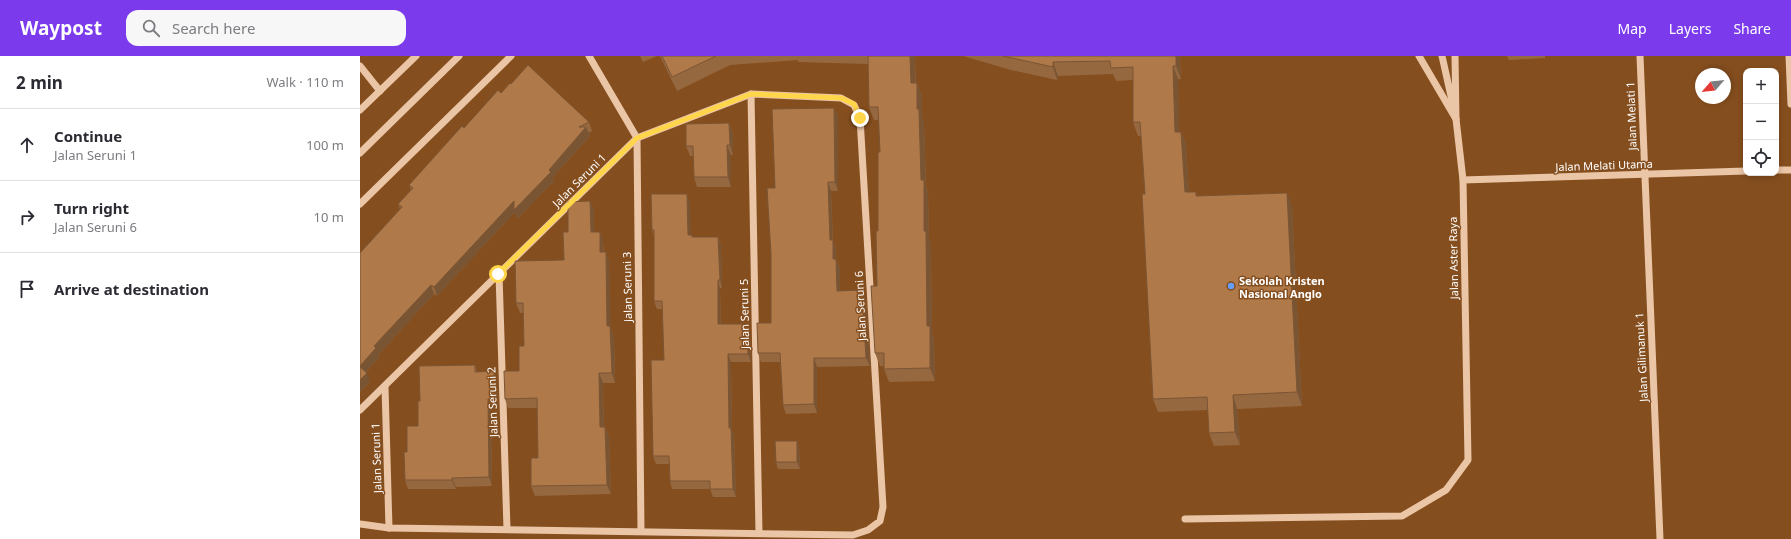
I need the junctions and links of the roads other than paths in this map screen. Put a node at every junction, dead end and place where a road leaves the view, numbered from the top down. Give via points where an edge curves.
1 (416, 56) edge
2 (459, 56) edge
3 (511, 56) edge
4 (589, 56) edge
5 (1419, 56) edge
6 (1442, 56) edge
7 (1455, 56) edge
8 (1640, 56) edge
9 (1789, 56) edge
10 (360, 66) edge
11 (380, 91) junction
12 (751, 94) junction
13 (841, 98) joint
14 (1791, 104) edge
15 (360, 110) edge
16 (1456, 120) junction
17 (637, 138) junction
18 (360, 153) edge
19 (1779, 170) edge
20 (1791, 170) edge
21 (1743, 171) edge
22 (1644, 174) junction
23 (1463, 180) junction
24 (360, 204) edge
25 (498, 274) junction
26 (385, 387) junction
27 (360, 410) edge
28 (1185, 519) dead end
29 (360, 524) edge
30 (389, 528) junction
31 (507, 529) junction
32 (640, 531) junction
33 (759, 533) junction
34 (1660, 539) edge

1 - 11 street
2 - 18 street
3 - 24 street
4 - 17 street, Jalan Seruni 3
5 - 16 street
6 - 16 street
7 - 16 street, Jalan Aster Raya
8 - 22 street, Jalan Melati 1
9 - 14 street
10 - 11 street
11 - 15 street
12 - 13 street, Jalan Seruni 1
12 - 17 street, Jalan Seruni 1
12 - 33 street, Jalan Seruni 5
13 - 33 street, Jalan Seruni 6 via 854,104 860,118 883,507 880,521 868,530 854,535
16 - 23 street, Jalan Aster Raya
17 - 25 street, Jalan Seruni 1
17 - 32 street, Jalan Seruni 3
19 - 20 street
21 - 22 street, Jalan Melati Utama
22 - 23 street, Jalan Melati Utama
22 - 34 street, Jalan Gilimanuk 1
23 - 28 street, Jalan Aster Raya via 1468,460 1446,490 1402,516
25 - 26 street, Jalan Seruni 1
25 - 31 street, Jalan Seruni 2
26 - 27 street, Jalan Seruni 1
26 - 30 street, Jalan Seruni 1
29 - 30 street
30 - 31 street
31 - 32 street
32 - 33 street

